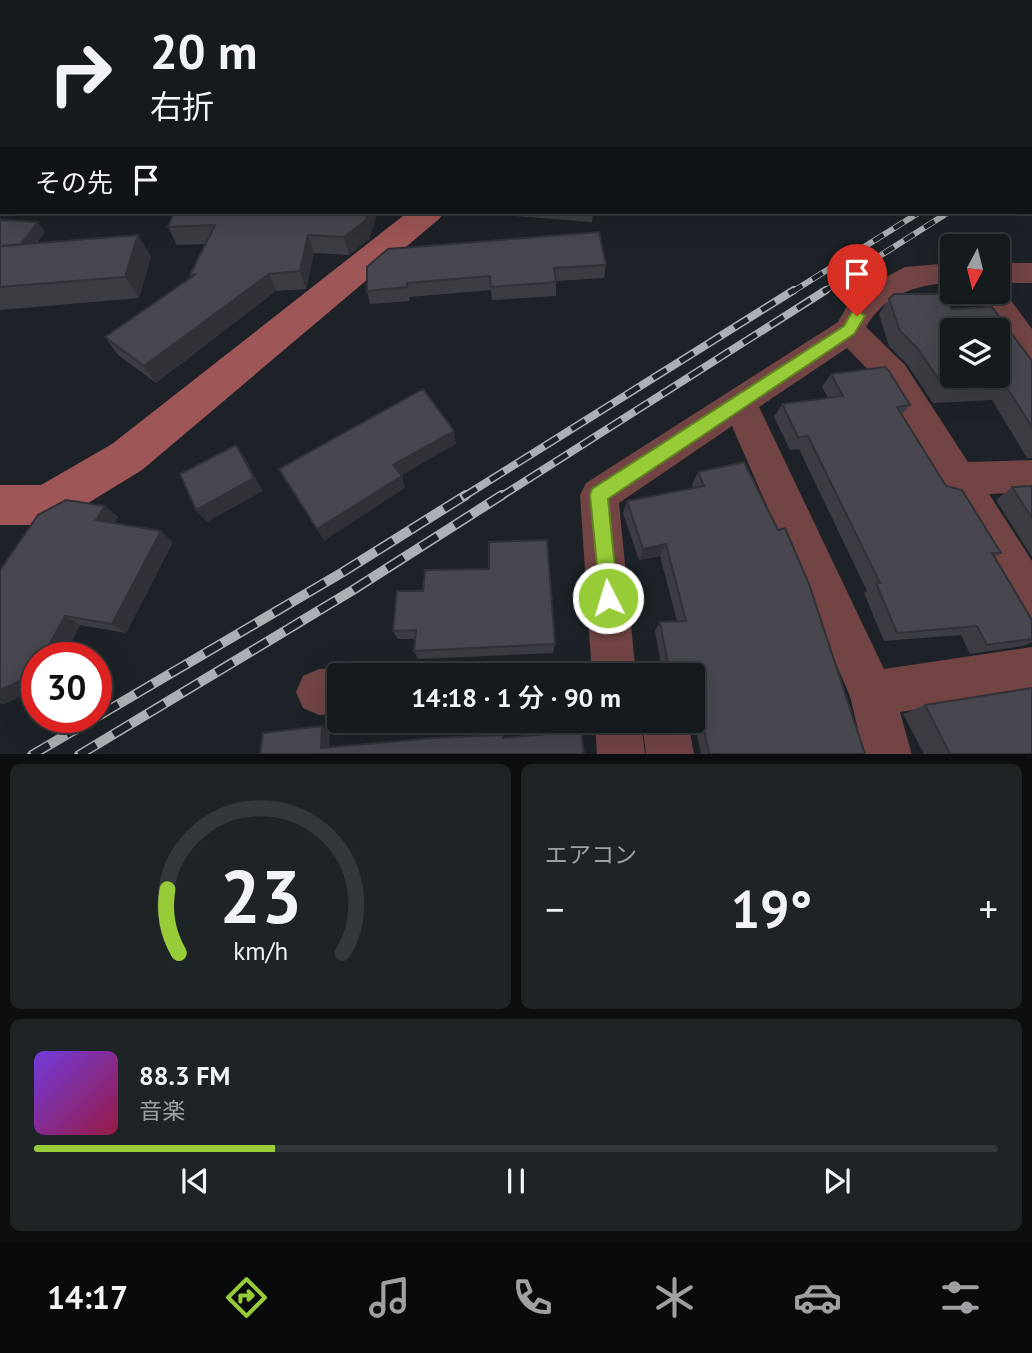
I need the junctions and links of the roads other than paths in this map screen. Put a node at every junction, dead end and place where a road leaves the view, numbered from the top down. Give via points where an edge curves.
1 (426, 214) edge
2 (940, 273) edge
3 (1010, 273) edge
4 (1032, 273) edge
5 (999, 304) edge
6 (849, 330) junction
7 (1032, 355) edge
8 (739, 402) junction
9 (1032, 476) edge
10 (958, 479) junction
11 (0, 505) edge
12 (1032, 598) edge
13 (613, 663) edge
14 (1032, 669) edge
15 (872, 695) junction
16 (619, 733) edge
17 (667, 733) edge
18 (621, 754) edge
19 (670, 754) edge
20 (888, 754) edge

1 - 11 street via 127,457 46,505
2 - 6 street via 915,274 865,302
3 - 4 street
5 - 7 street
6 - 8 street
6 - 10 street via 893,374
8 - 13 street via 599,495
8 - 15 street
9 - 10 street
10 - 12 street
14 - 15 street
15 - 20 street
16 - 18 street
17 - 19 street

